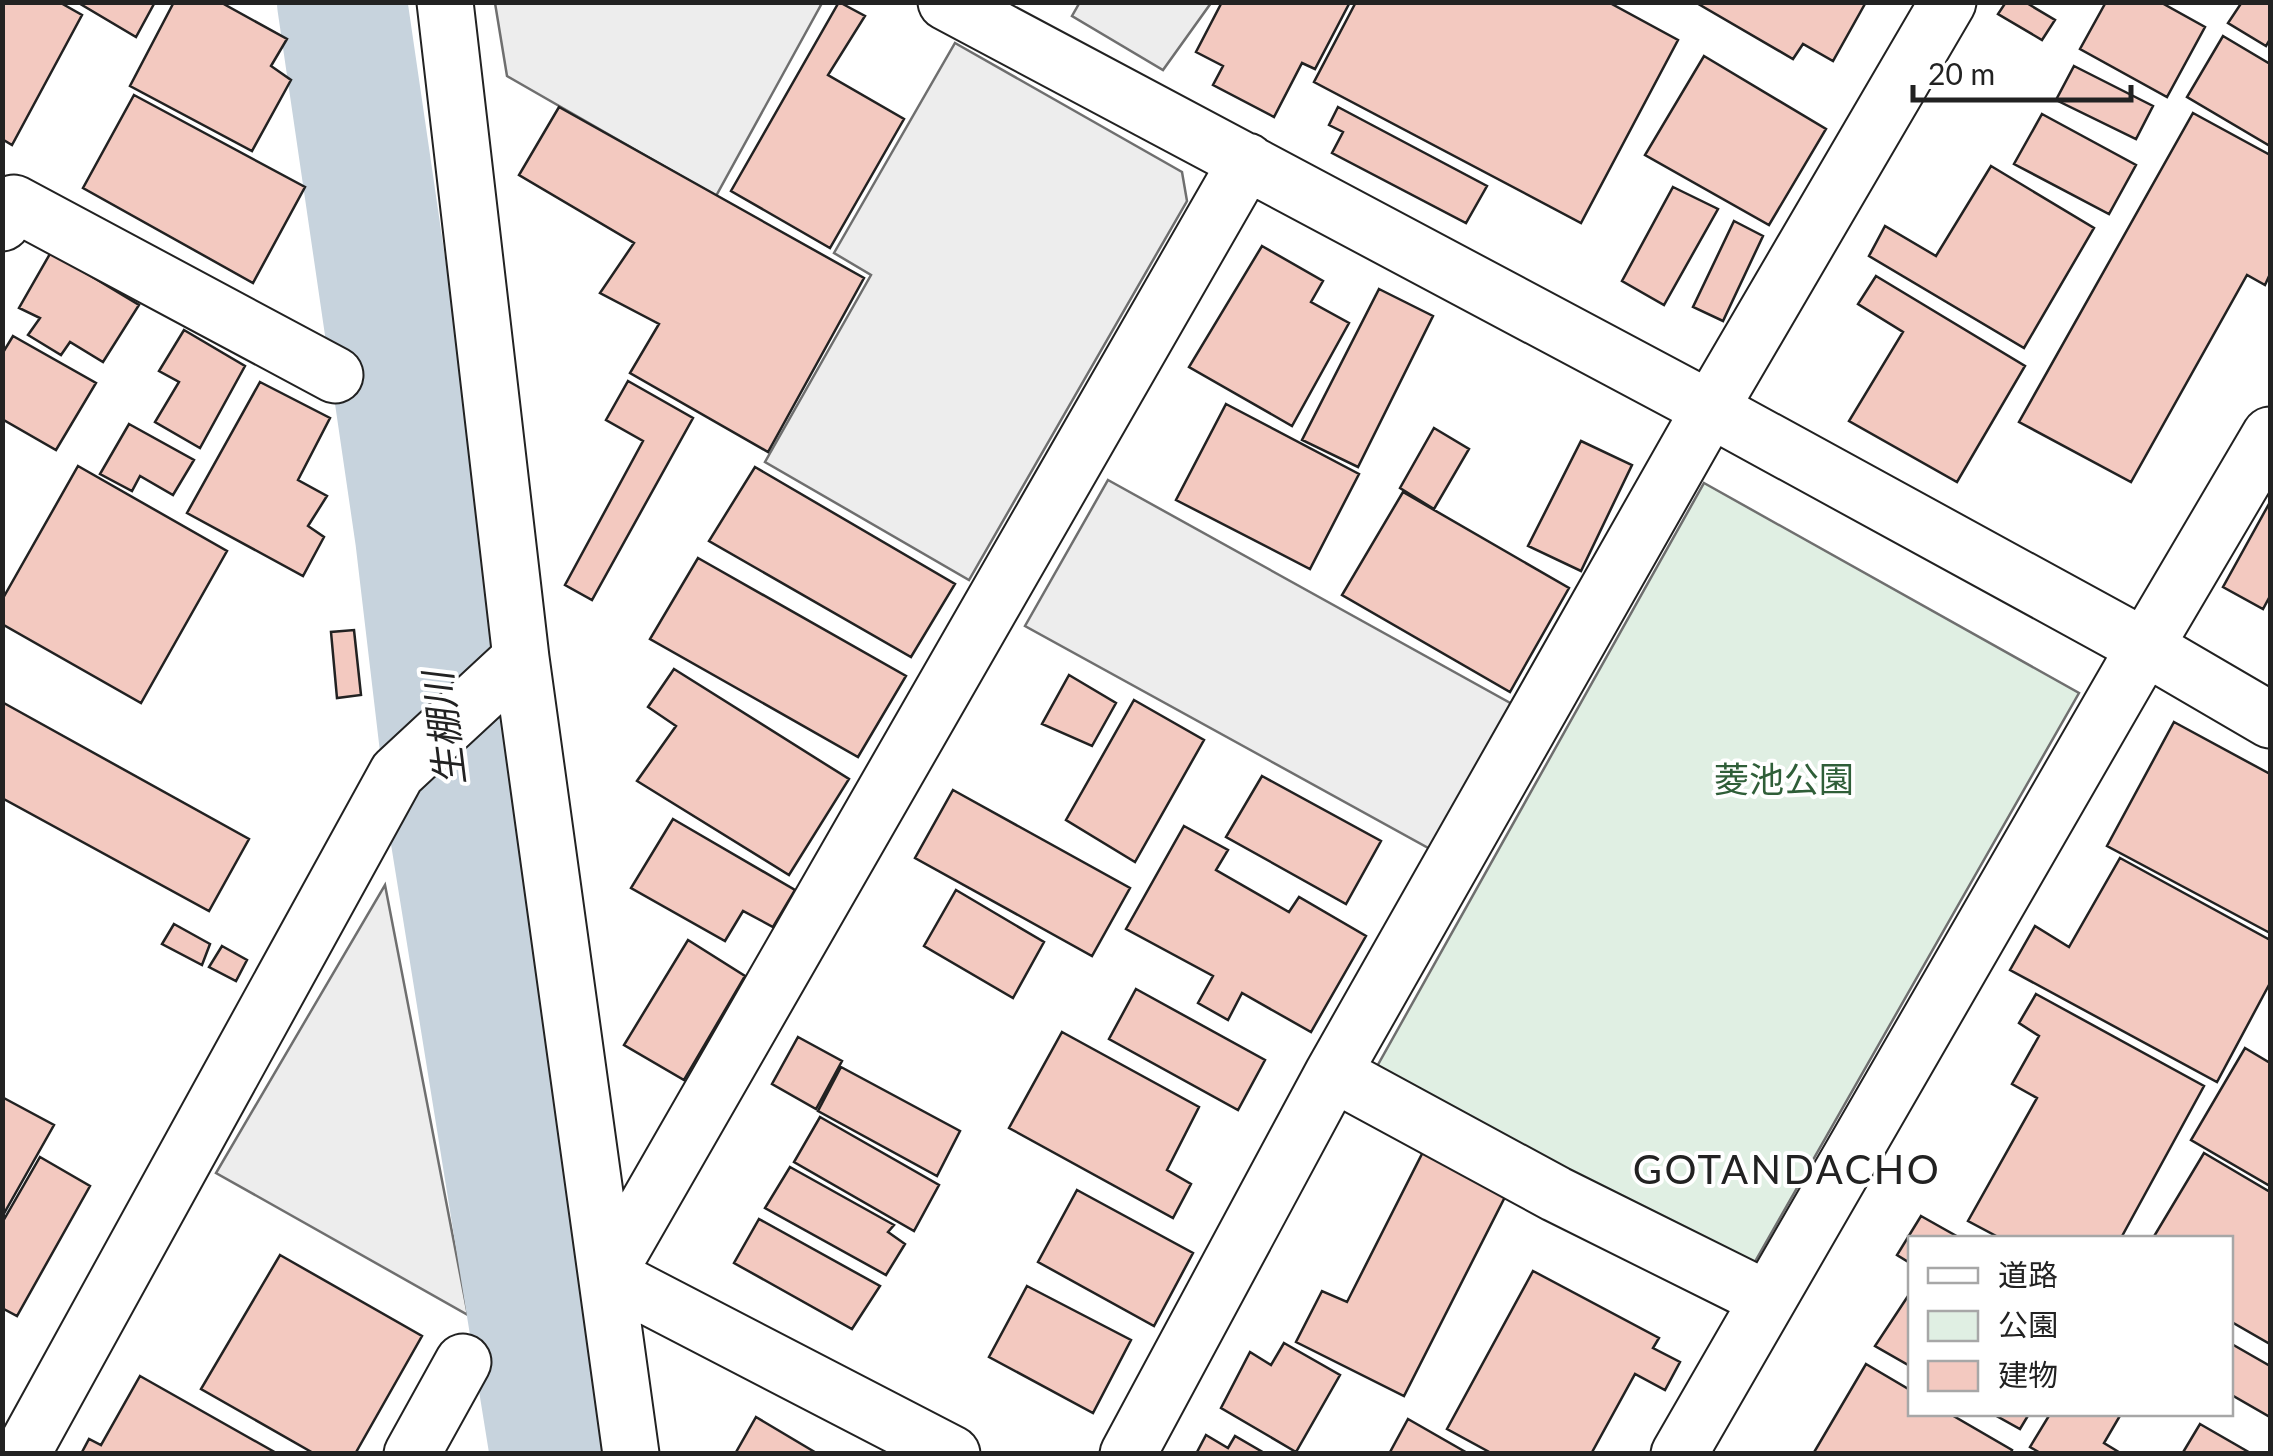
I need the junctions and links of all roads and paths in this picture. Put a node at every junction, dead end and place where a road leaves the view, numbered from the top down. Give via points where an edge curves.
1 (446, 2) edge
2 (946, 2) edge
3 (1948, 2) edge
4 (1247, 161) junction
5 (2, 223) edge
6 (335, 375) dead end
7 (1710, 409) junction
8 (2270, 435) edge
9 (2145, 647) junction
10 (504, 674) junction
11 (2270, 720) edge
12 (1333, 1073) junction
13 (607, 1275) junction
14 (1767, 1299) junction
15 (464, 1362) dead end
16 (22, 1454) edge
17 (412, 1454) edge
18 (631, 1454) edge
19 (952, 1454) edge
20 (1128, 1454) edge
21 (1679, 1454) edge

1 - 10 street
2 - 4 street
3 - 7 street
4 - 7 street
4 - 13 street
5 - 6 street via 14,203
7 - 9 street
7 - 12 street
8 - 9 street
9 - 11 street
9 - 14 street
10 - 13 street
10 - 16 street via 397,773
12 - 14 street
12 - 20 street
13 - 18 street
13 - 19 street
14 - 21 street
15 - 17 street

